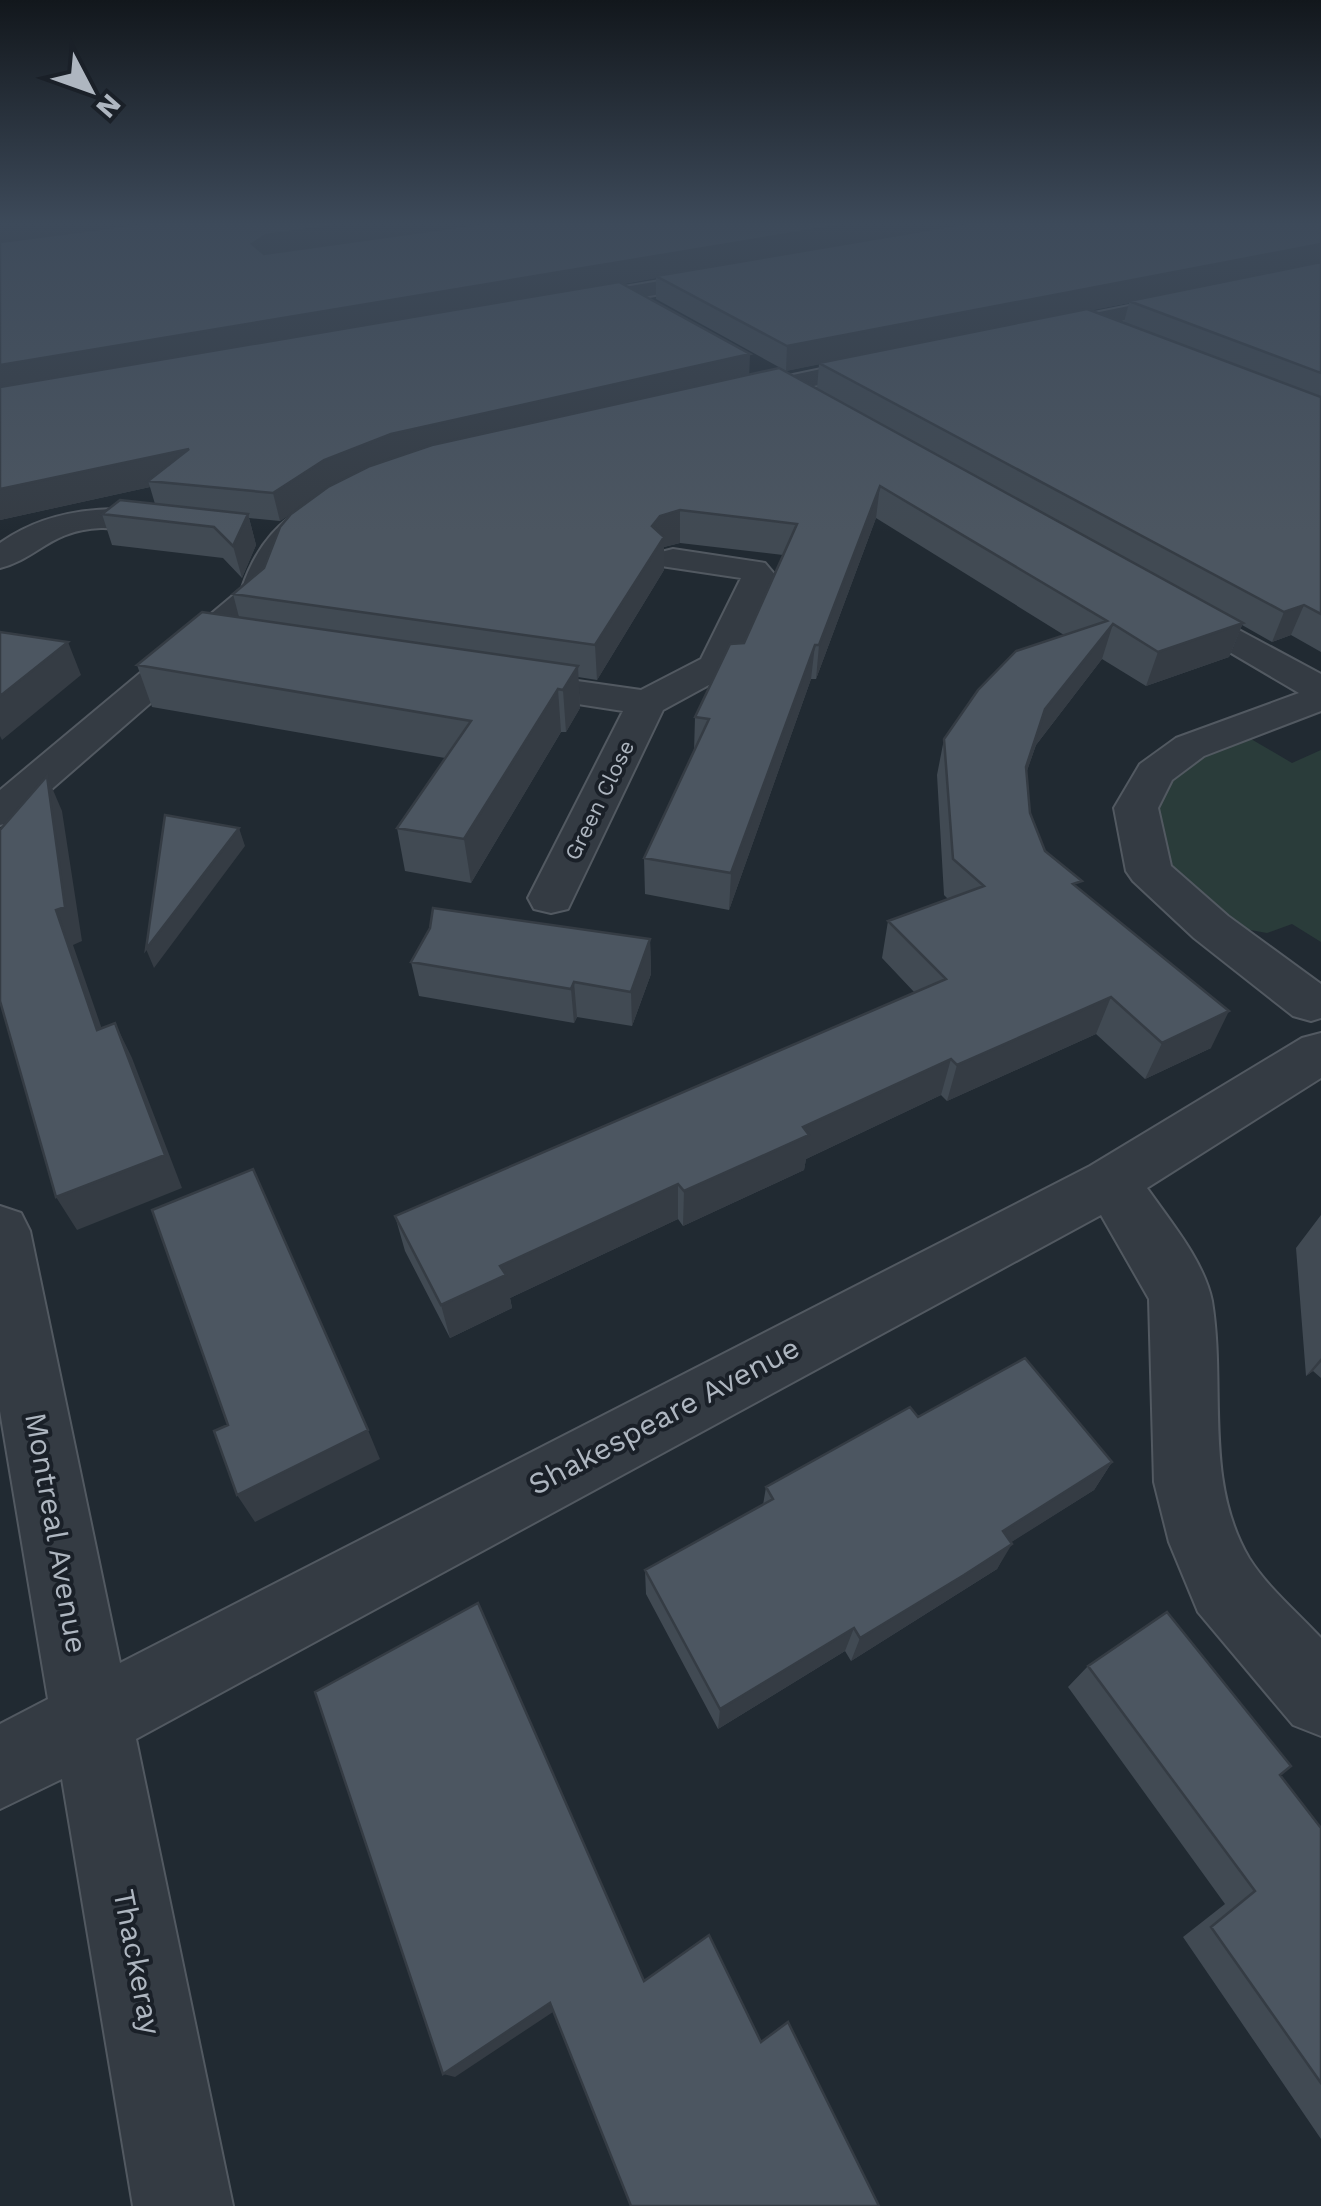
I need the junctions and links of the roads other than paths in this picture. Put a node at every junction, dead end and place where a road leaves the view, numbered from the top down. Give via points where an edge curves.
1 (1066, 326) edge
2 (1095, 326) edge
3 (1122, 337) edge
4 (1009, 338) edge
5 (914, 357) edge
6 (750, 366) edge
7 (782, 384) junction
8 (816, 403) edge
9 (694, 404) edge
10 (356, 490) edge
11 (216, 527) edge
12 (252, 531) edge
13 (289, 535) junction
14 (0, 558) edge
15 (673, 559) dead end
16 (1134, 583) edge
17 (209, 638) junction
18 (262, 646) edge
19 (470, 677) edge
20 (1321, 690) edge
21 (1321, 698) edge
22 (647, 703) junction
23 (0, 764) edge
24 (47, 774) junction
25 (0, 812) edge
26 (551, 898) dead end
27 (1316, 1027) edge
28 (1110, 1182) junction
29 (0, 1230) edge
30 (1321, 1697) edge
31 (90, 1718) junction
32 (0, 1768) edge
33 (183, 2206) edge

1 - 4 street
2 - 3 street
5 - 7 street
6 - 7 street
7 - 8 street
7 - 9 street
10 - 13 street
11 - 14 street via 92,516 40,529
12 - 13 street
13 - 17 street via 269,556 258,592
15 - 22 street via 760,576 716,666
16 - 20 street
17 - 18 street
17 - 24 street
19 - 22 street, Green Close
21 - 27 street via 1190,746 1155,773 1136,808 1149,871 1276,952
22 - 26 street, Green Close
23 - 24 street
24 - 25 street
27 - 28 street, Shakespeare Avenue
28 - 30 street via 1166,1264 1180,1299 1183,1431 1205,1542 1224,1586
28 - 31 street, Shakespeare Avenue
29 - 31 street, Montreal Avenue
31 - 32 street, Shakespeare Avenue
31 - 33 street, Thackeray

